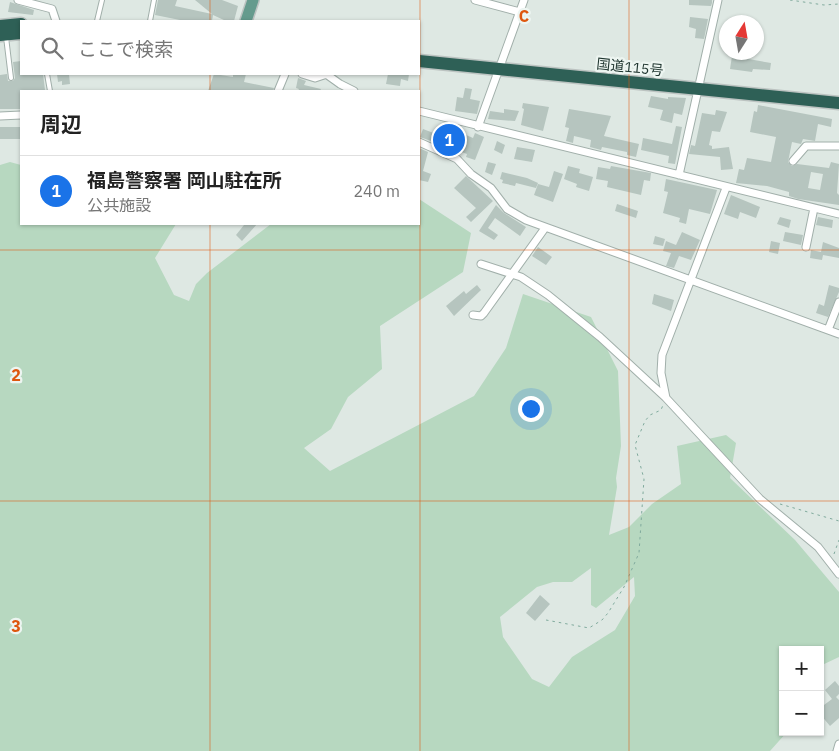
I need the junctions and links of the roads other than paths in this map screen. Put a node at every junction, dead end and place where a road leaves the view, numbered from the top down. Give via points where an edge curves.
1 (18, 0) edge
2 (102, 0) edge
3 (154, 0) edge
4 (253, 0) edge
5 (476, 0) edge
6 (524, 0) edge
7 (718, 0) edge
8 (520, 12) junction
9 (56, 20) edge
10 (97, 20) edge
11 (150, 20) edge
12 (246, 20) edge
13 (20, 24) edge
14 (2, 32) edge
15 (20, 33) edge
16 (420, 61) edge
17 (498, 68) junction
18 (47, 75) edge
19 (285, 75) edge
20 (305, 75) edge
21 (324, 75) edge
22 (328, 75) edge
23 (11, 78) dead end
24 (700, 89) junction
25 (50, 90) edge
26 (278, 90) edge
27 (352, 90) edge
28 (839, 103) edge
29 (420, 111) edge
30 (20, 115) edge
31 (0, 116) edge
32 (478, 127) junction
33 (420, 142) edge
34 (839, 146) edge
35 (793, 162) dead end
36 (679, 175) junction
37 (726, 188) junction
38 (814, 208) junction
39 (839, 214) edge
40 (545, 228) junction
41 (806, 246) dead end
42 (481, 264) dead end
43 (513, 274) junction
44 (690, 281) junction
45 (839, 302) edge
46 (473, 315) dead end
47 (828, 330) junction
48 (839, 334) edge
49 (666, 398) junction
50 (839, 574) edge
51 (839, 744) edge
52 (837, 751) edge

1 - 9 street via 52,9
2 - 10 lane
3 - 11 lane
4 - 12 main road
5 - 8 street
6 - 8 street
7 - 24 street
8 - 17 street
13 - 14 highway
14 - 15 highway
14 - 23 lane
16 - 17 highway, 国道115号
17 - 24 highway, 国道115号
17 - 32 street
18 - 25 lane
19 - 26 street
20 - 21 street via 315,78
22 - 27 street
24 - 28 highway, 国道115号
24 - 36 street
29 - 32 street
30 - 31 street
32 - 36 street
33 - 40 street via 457,158 471,174 491,188 507,209
34 - 35 street via 806,146
36 - 37 street via 703,179
37 - 38 street
37 - 44 street
38 - 39 street
38 - 41 street
40 - 43 street
40 - 44 street
42 - 43 street
43 - 46 street via 484,313
43 - 49 street via 548,295 600,337
44 - 47 street
44 - 49 street via 662,355 661,373
45 - 47 street
47 - 48 street
49 - 50 street via 760,499 818,548
51 - 52 street

